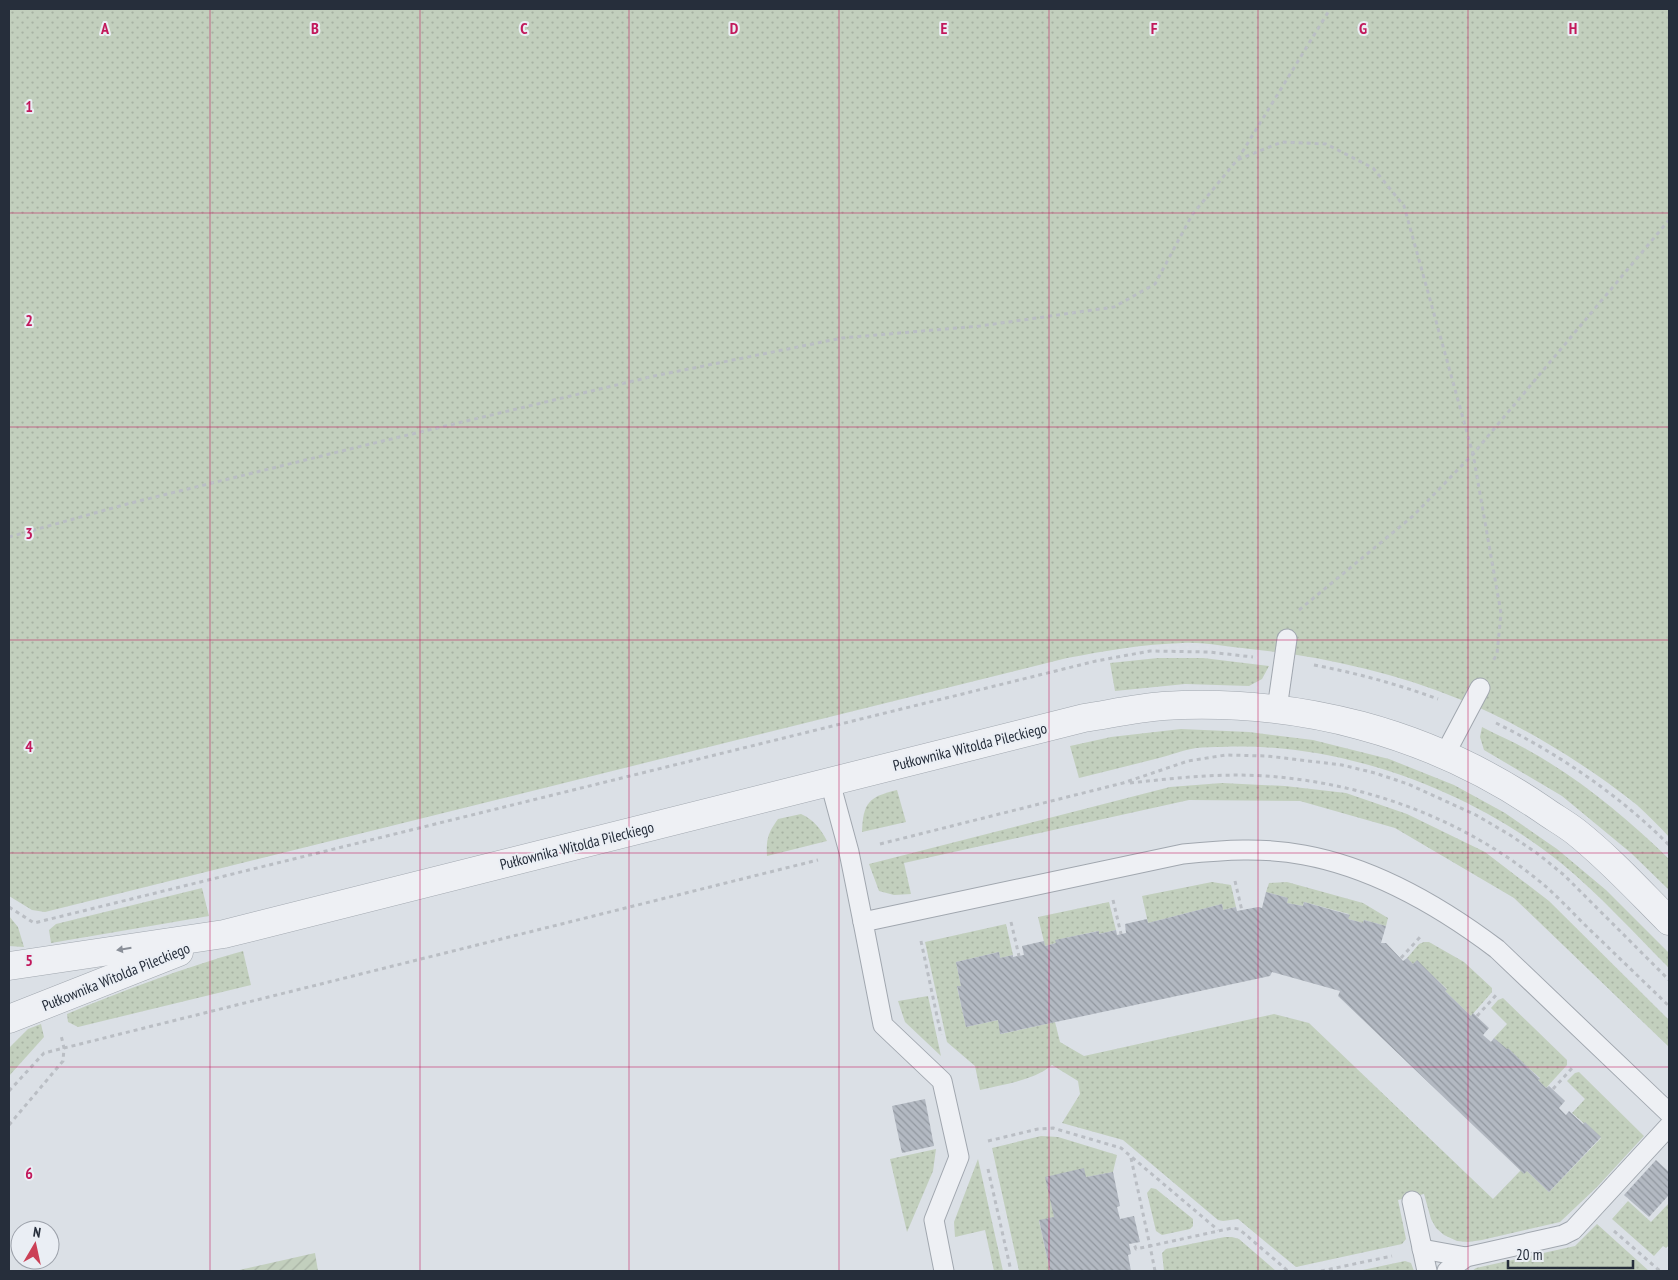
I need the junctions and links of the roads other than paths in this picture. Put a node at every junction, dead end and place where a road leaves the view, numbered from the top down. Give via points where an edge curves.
1 (1287, 639) road end
2 (1480, 688) road end
3 (1277, 709) junction
4 (1445, 754) junction
5 (830, 782) junction
6 (1669, 921) edge
7 (863, 922) junction
8 (224, 934) junction
9 (9, 966) edge
10 (9, 1020) edge
11 (1669, 1113) edge
12 (1669, 1126) edge
13 (1412, 1201) dead end
14 (1422, 1249) junction
15 (1466, 1257) junction
16 (944, 1271) edge
17 (1427, 1271) edge
18 (1447, 1271) edge

1 - 3 lane
2 - 4 lane
3 - 4 street, Pułkownika Witolda Pileckiego via 1339,719 1402,737
3 - 5 street, Pułkownika Witolda Pileckiego via 1227,705 1161,706 1084,718
4 - 6 street, Pułkownika Witolda Pileckiego via 1518,793 1576,832
5 - 7 lane
5 - 8 street, Pułkownika Witolda Pileckiego
7 - 11 lane via 1183,854 1235,850 1305,855 1365,871 1468,927 1497,949
7 - 16 lane via 883,1025 942,1081 959,1157 934,1220
8 -> 9 street, Pułkownika Witolda Pileckiego
8 - 10 street, Pułkownika Witolda Pileckiego
12 - 15 lane via 1573,1230
13 - 14 lane
14 - 15 lane
14 - 17 lane
15 - 18 lane

